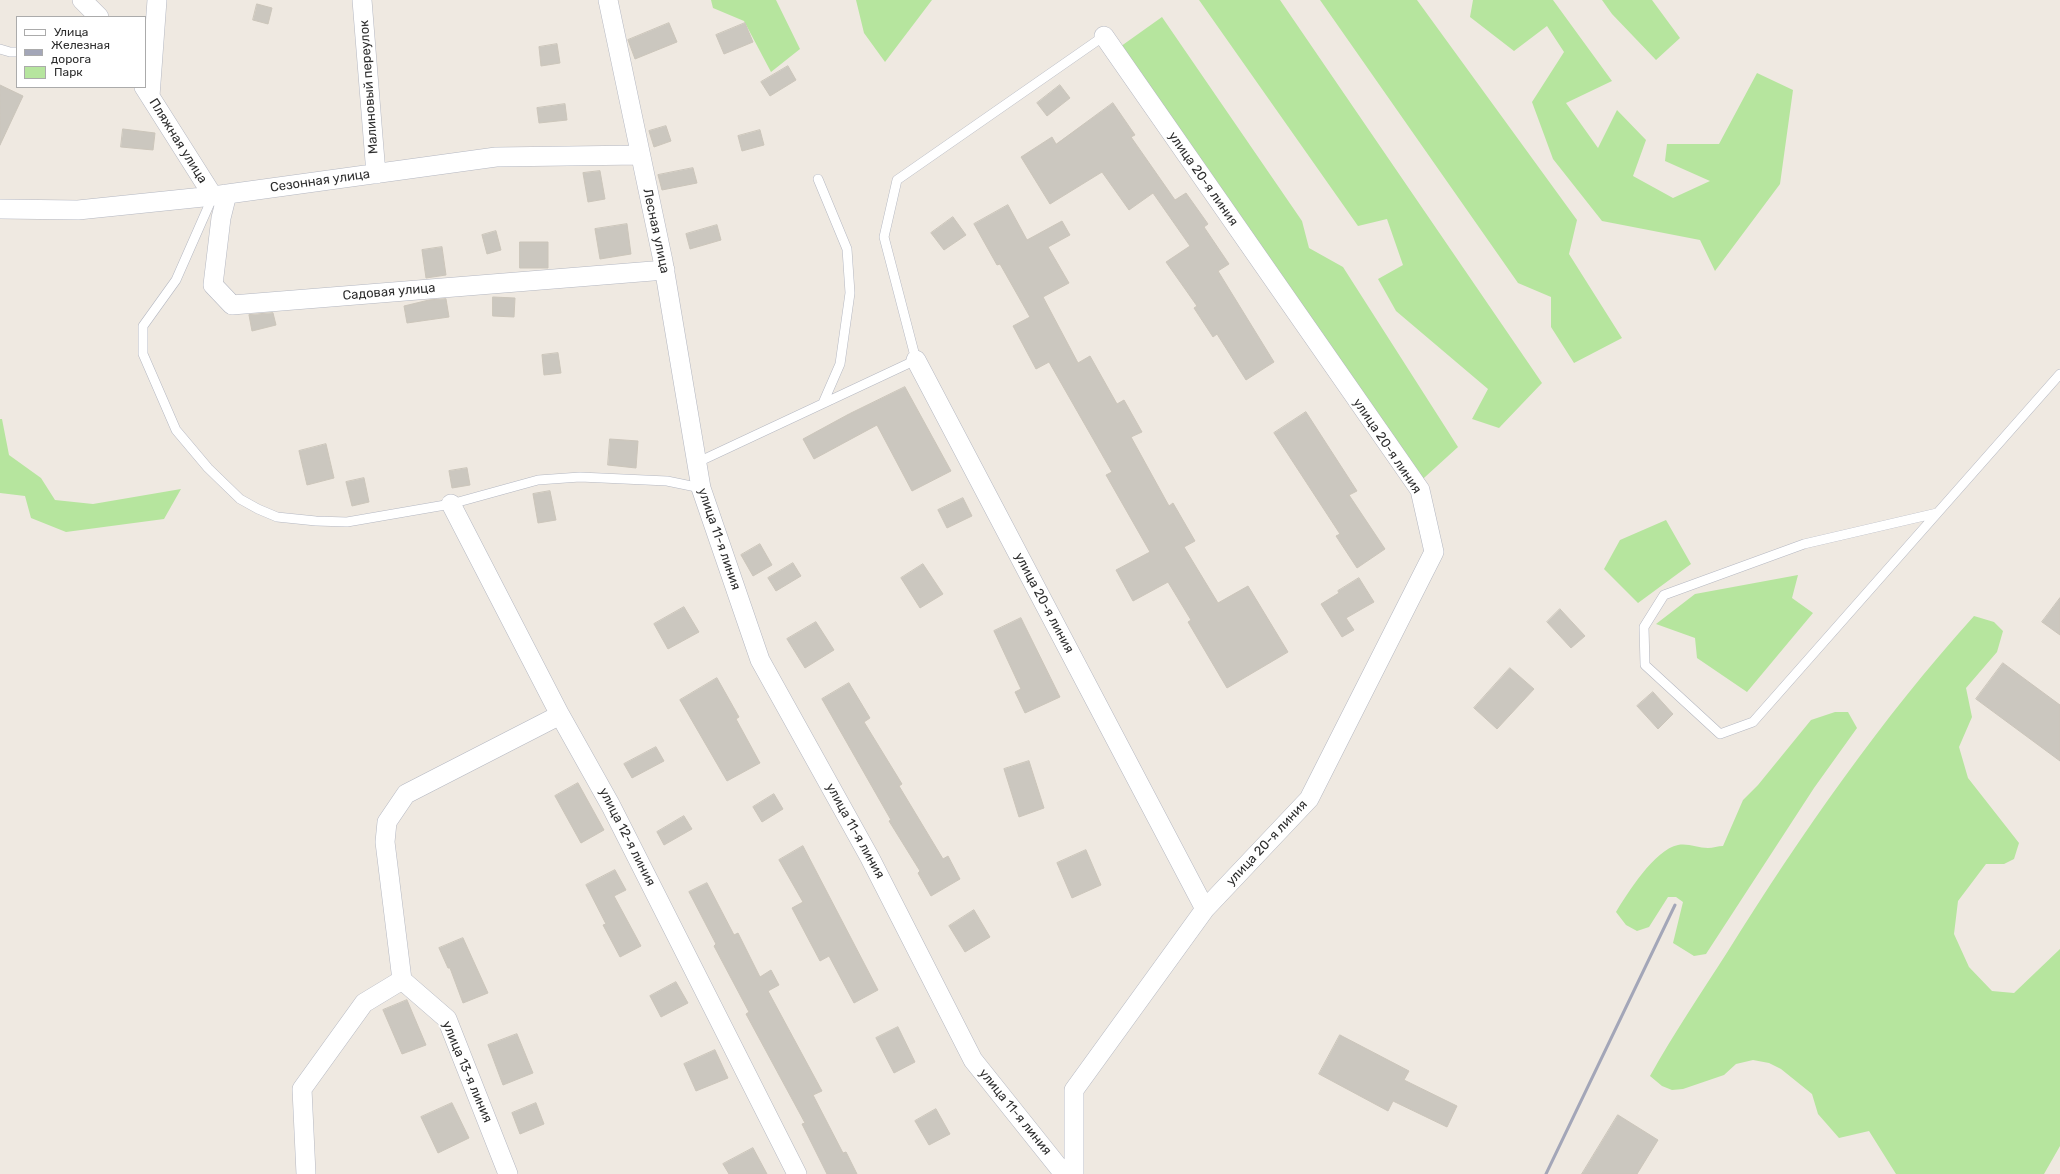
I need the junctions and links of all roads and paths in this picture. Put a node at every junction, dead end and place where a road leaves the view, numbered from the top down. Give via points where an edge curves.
1 (82, 0) edge
2 (157, 0) edge
3 (362, 0) edge
4 (608, 0) edge
5 (98, 16) edge
6 (1104, 36) joint
7 (0, 48) edge
8 (16, 52) edge
9 (147, 91) edge
10 (640, 155) junction
11 (376, 174) junction
12 (818, 179) dead end
13 (220, 195) junction
14 (0, 209) edge
15 (664, 270) junction
16 (916, 360) junction
17 (2060, 374) edge
18 (823, 403) junction
19 (696, 463) junction
20 (701, 488) junction
21 (450, 504) junction
22 (1937, 514) junction
23 (560, 715) junction
24 (1205, 909) junction
25 (402, 980) junction
26 (306, 1174) edge
27 (508, 1174) edge
28 (797, 1174) edge
29 (1064, 1174) edge
30 (1074, 1174) edge

1 - 5 street
2 - 9 street
3 - 11 street, Малиновый переулок
4 - 10 street, Лесная улица
6 - 16 lane via 897,180 884,237
6 - 24 street, улица 20-я линия via 1420,490 1434,552 1309,799
7 - 8 lane
9 - 13 street, Пляжная улица
10 - 11 street, Сезонная улица via 496,157
10 - 15 street, Лесная улица
11 - 13 street, Сезонная улица
12 - 18 lane via 847,249 850,293 840,364
13 - 14 street, Сезонная улица via 78,210
13 - 15 street, Садовая улица via 221,218 213,285 232,305
13 - 21 lane via 176,280 143,326 143,354 176,430 208,468 240,499 277,517 347,522
15 - 19 street, Лесная улица
16 - 18 lane
16 - 24 street, улица 20-я линия
17 - 22 lane
18 - 19 lane
19 - 20 street, улица 11-я линия
20 - 21 lane via 667,481 580,477 538,480
20 - 29 street, улица 11-я линия via 760,660 870,858 973,1060
21 - 23 street, улица 12-я линия
22 - 22 lane via 1753,722 1720,734 1645,665 1644,627 1664,595 1804,544
23 - 25 street via 406,794 387,822 385,842
23 - 28 street, улица 12-я линия via 612,806
24 - 30 street, улица 20-я линия via 1074,1090
25 - 26 street via 364,1003 302,1089
25 - 27 street, улица 13-я линия via 447,1019

